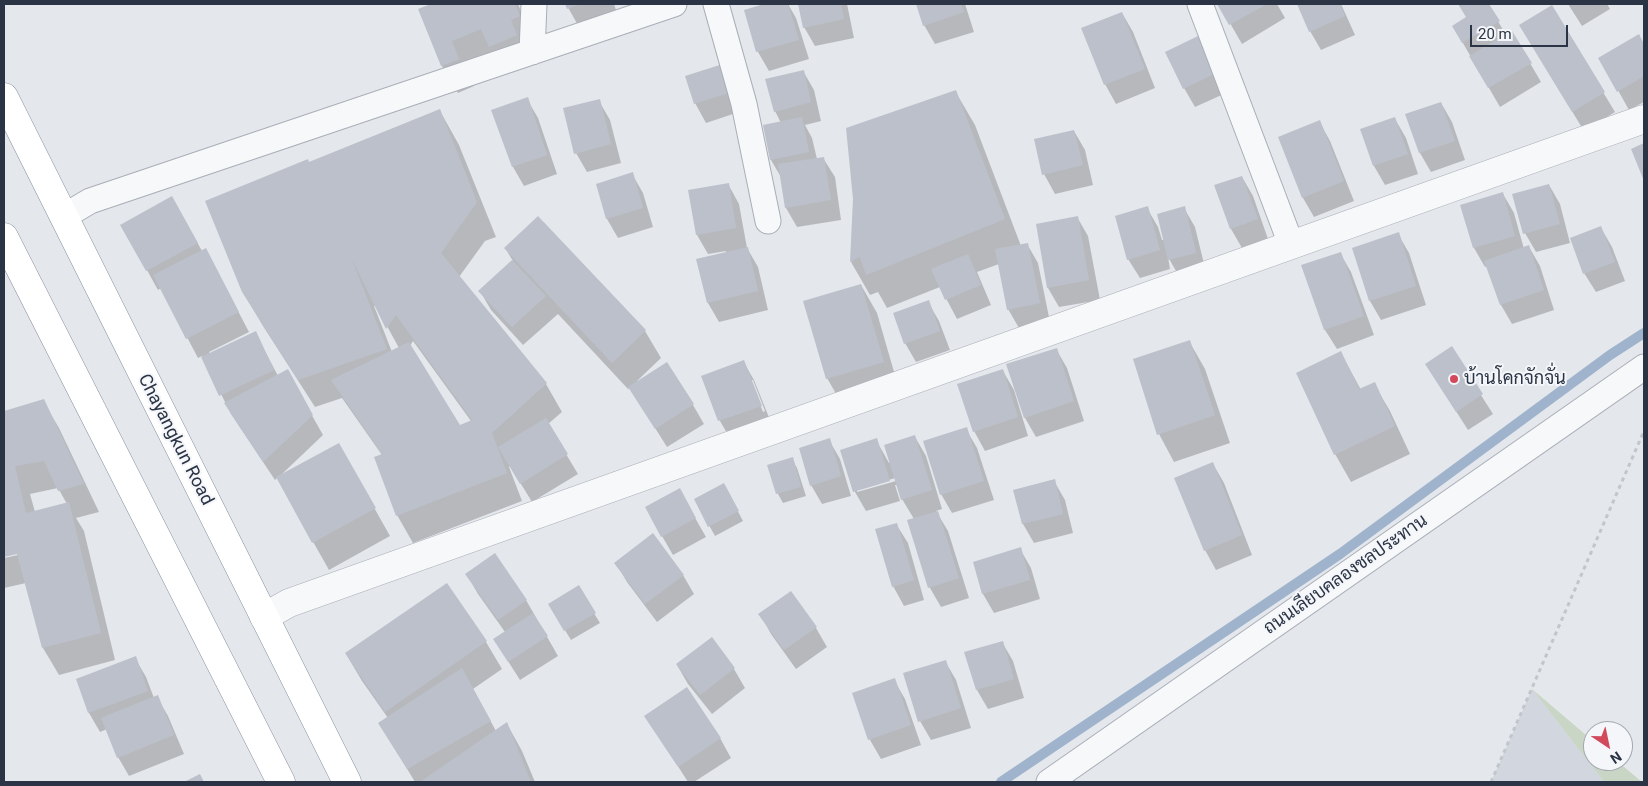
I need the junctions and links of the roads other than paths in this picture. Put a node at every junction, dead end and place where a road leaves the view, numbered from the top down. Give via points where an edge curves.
1 (534, 4) edge
2 (674, 4) edge
3 (716, 4) edge
4 (1200, 4) edge
5 (532, 52) junction
6 (4, 97) edge
7 (1644, 120) edge
8 (63, 217) junction
9 (768, 221) dead end
10 (4, 237) edge
11 (1291, 244) junction
12 (1640, 379) edge
13 (264, 617) junction
14 (281, 782) edge
15 (347, 782) edge
16 (1049, 782) edge

1 - 5 street
2 - 5 street
3 - 9 street via 744,104
4 - 11 street
5 - 8 street via 90,201
6 - 8 highway, Chayangkun Road
7 - 11 street
8 - 13 highway, Chayangkun Road
10 - 14 highway
11 - 13 street via 289,603
12 - 16 street, ถนนเลียบคลองชลประทาน
13 - 15 highway, Chayangkun Road

